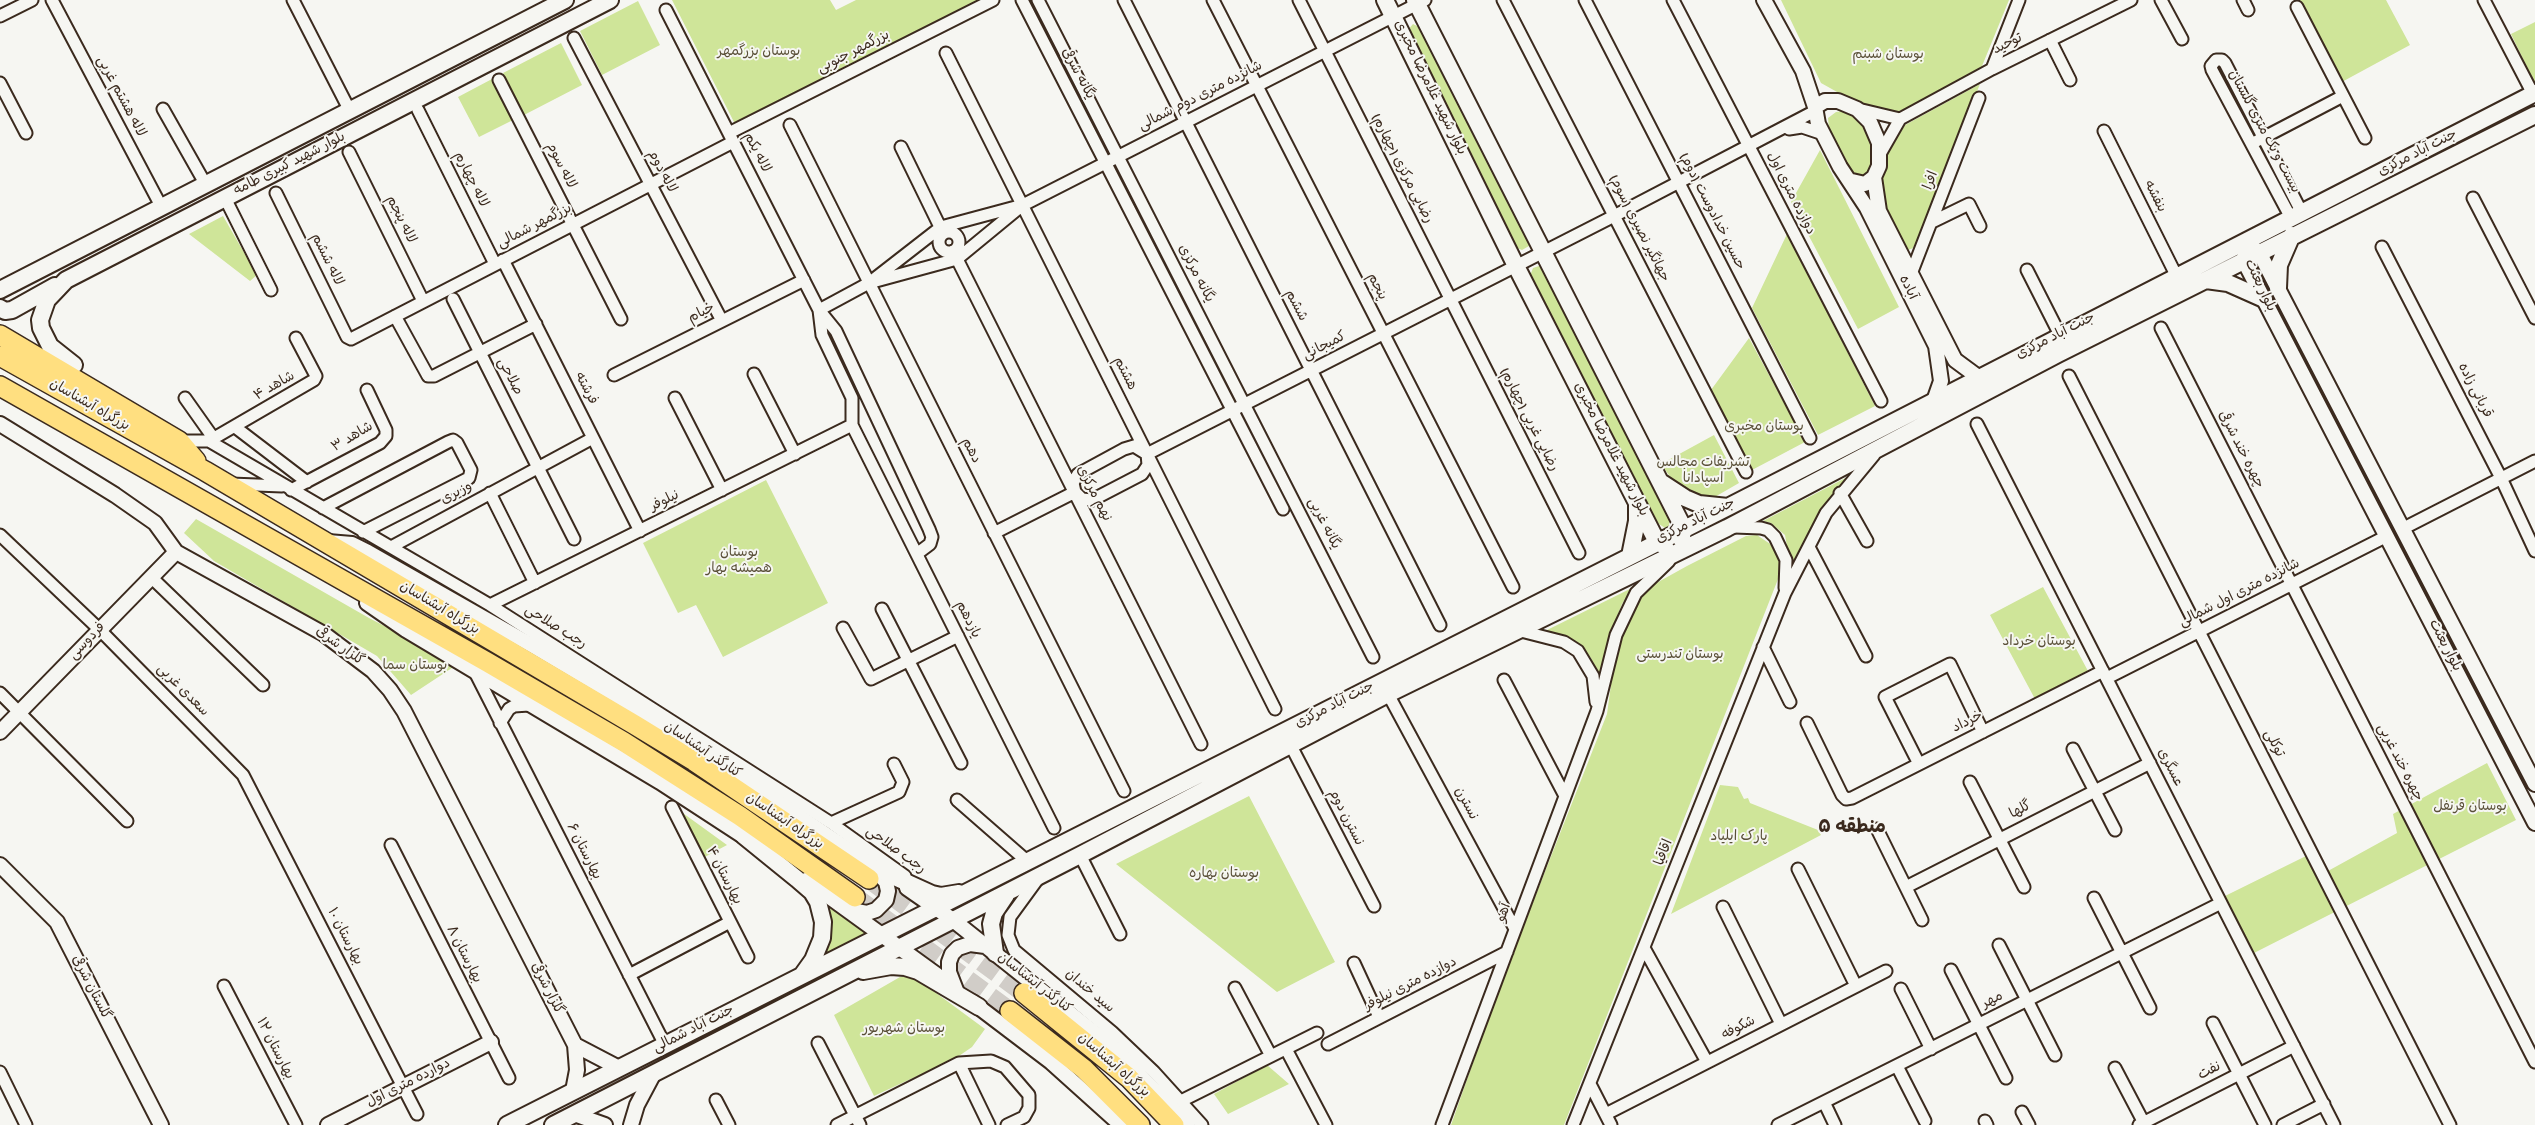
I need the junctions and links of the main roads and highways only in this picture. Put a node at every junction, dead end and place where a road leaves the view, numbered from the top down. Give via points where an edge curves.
1 (565, 0) edge
2 (1385, 0) edge
3 (606, 1) edge
4 (1419, 1) edge
5 (544, 5) edge
6 (2534, 94) edge
7 (2535, 115) edge
8 (2292, 236) junction
9 (66, 280) junction
10 (2206, 280) junction
11 (2278, 288) road end
12 (1, 292) edge
13 (2264, 299) road end
14 (0, 308) edge
15 (0, 334) edge
16 (0, 356) edge
17 (74, 365) joint
18 (0, 386) edge
19 (179, 441) junction
20 (205, 471) junction
21 (1658, 480) junction
22 (1637, 502) junction
23 (1728, 507) junction
24 (1684, 529) junction
25 (1657, 542) junction
26 (1678, 552) junction
27 (1630, 556) junction
28 (1163, 793) junction
29 (1172, 807) junction
30 (744, 836) road end
31 (872, 870) joint
32 (1000, 876) junction
33 (1010, 891) junction
34 (850, 903) tunnel mouth
35 (882, 935) joint
36 (899, 947) joint
37 (991, 950) road end
38 (801, 976) junction
39 (827, 983) junction
40 (1024, 993) tunnel mouth
41 (752, 1000) junction
42 (979, 1007) road end
43 (1010, 1011) tunnel mouth
44 (761, 1018) junction
45 (507, 1125) edge
46 (553, 1125) edge
47 (1140, 1125) edge
48 (1174, 1125) edge

1 - 5 main road, بلوار شهید کبیری طامه
2 - 22 main road, بلوار شهید غلامرضا مخبری
3 - 9 main road, بلوار شهید کبیری طامه
4 - 21 main road, بلوار شهید غلامرضا مخبری
5 - 12 main road, بلوار شهید کبیری طامه via 350,111
6 - 23 main road, جنت آباد مرکزی
7 - 8 main road, جنت آباد مرکزی
8 - 10 main road, جنت آباد مرکزی
8 - 11 main road via 2279,265
9 - 14 main road via 12,310
9 - 17 main road, بلوار شهید کبیری طامه via 47,300 42,310 41,328 50,346
10 - 13 main road via 2228,283
10 - 26 main road, جنت آباد مرکزی
15 - 19 highway
16 - 20 highway, بزرگراه آبشناسان
17 - 19 highway via 155,414
18 - 34 highway, بزرگراه آبشناسان via 624,742 740,816
19 - 20 highway
20 - 31 highway, بزرگراه آبشناسان
21 - 23 main road via 1699,504
21 - 24 main road, بلوار شهید غلامرضا مخبری
22 - 25 main road, بلوار شهید غلامرضا مخبری
22 - 27 main road via 1637,522
23 - 24 main road, جنت آباد مرکزی
24 - 25 main road, جنت آباد مرکزی
24 - 26 main road
25 - 26 main road
25 - 27 main road, جنت آباد مرکزی
26 - 29 main road, جنت آباد مرکزی via 1388,694
27 - 28 main road, جنت آباد مرکزی
28 - 29 main road
28 - 32 main road, جنت آباد مرکزی
29 - 33 main road, جنت آباد مرکزی
30 - 38 main road via 812,892 822,911 824,931 820,946
31 - 32 main road via 941,896 950,896
32 - 35 main road, جنت آباد مرکزی
33 - 36 main road, جنت آباد مرکزی
33 - 37 main road via 994,913
35 - 38 main road, جنت آباد شمالی
36 - 39 main road, جنت آباد شمالی
38 - 41 main road, جنت آباد شمالی
39 - 42 main road via 873,968 905,967
39 - 44 main road, جنت آباد شمالی
40 - 48 highway, بزرگراه آبشناسان via 1129,1078
41 - 44 main road via 762,1006
41 - 45 main road, جنت آباد شمالی
43 - 47 highway, بزرگراه آبشناسان via 1084,1069
44 - 46 main road, جنت آباد شمالی

